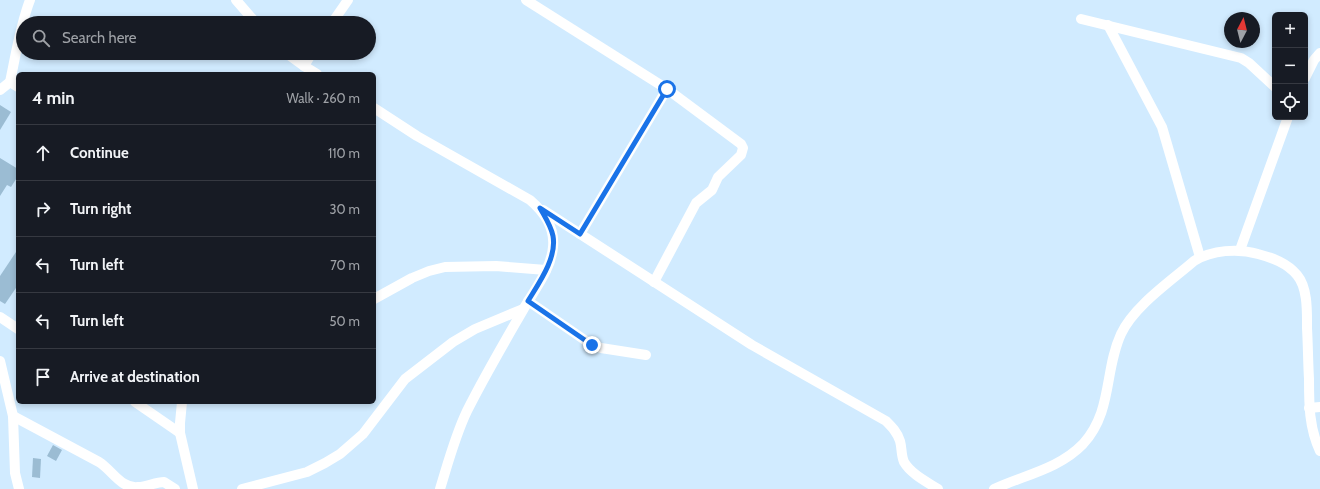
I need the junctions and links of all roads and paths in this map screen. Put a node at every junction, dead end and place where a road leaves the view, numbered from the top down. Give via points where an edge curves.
1 (30, 0) edge
2 (236, 0) edge
3 (348, 0) edge
4 (526, 0) edge
5 (25, 16) edge
6 (250, 16) edge
7 (337, 16) edge
8 (1081, 18) dead end
9 (1108, 25) junction
10 (1320, 53) edge
11 (17, 60) edge
12 (296, 60) edge
13 (308, 60) edge
14 (304, 66) junction
15 (314, 72) edge
16 (1308, 72) edge
17 (14, 84) edge
18 (1272, 84) edge
19 (667, 89) junction
20 (0, 90) edge
21 (376, 109) edge
22 (1287, 120) edge
23 (540, 208) junction
24 (580, 234) junction
25 (1240, 250) junction
26 (1200, 257) junction
27 (546, 270) junction
28 (654, 282) junction
29 (376, 298) edge
30 (525, 305) junction
31 (0, 321) edge
32 (16, 328) edge
33 (646, 355) dead end
34 (0, 361) edge
35 (138, 404) edge
36 (182, 404) edge
37 (1320, 407) edge
38 (1309, 408) junction
39 (13, 416) junction
40 (180, 433) junction
41 (1320, 450) edge
42 (192, 488) edge
43 (19, 489) edge
44 (175, 489) edge
45 (242, 489) edge
46 (440, 489) edge
47 (938, 489) edge
48 (994, 489) edge

1 - 5 street
2 - 6 street
3 - 7 street
4 - 19 street
8 - 9 street
9 - 18 street via 1241,58
9 - 26 street via 1162,128
10 - 16 street
11 - 17 street
12 - 14 street
13 - 14 street
14 - 15 street
17 - 20 street
19 - 24 street
19 - 28 street via 741,144 743,150 741,155 721,172 712,190 696,203
21 - 23 street via 416,136
22 - 25 street
23 - 24 street
23 - 27 street via 553,236 553,249
24 - 28 street
25 - 26 street
25 - 38 street via 1272,258 1288,266 1298,276 1304,289 1307,310
26 - 48 street via 1140,307 1129,320 1116,348 1105,404 1096,426 1082,444 1065,458 1037,473
27 - 29 street via 496,266 445,267 412,278
27 - 30 street
28 - 47 street via 752,344 886,421 896,431 905,463
30 - 33 street via 592,345
30 - 45 street via 453,342 404,379 363,434 340,454 307,472
30 - 46 street via 467,412
31 - 32 street
34 - 39 street
35 - 40 street
36 - 40 street
37 - 38 street
38 - 41 street via 1312,431
39 - 43 street via 15,473
39 - 44 street via 99,462 132,487 164,482
40 - 42 street

